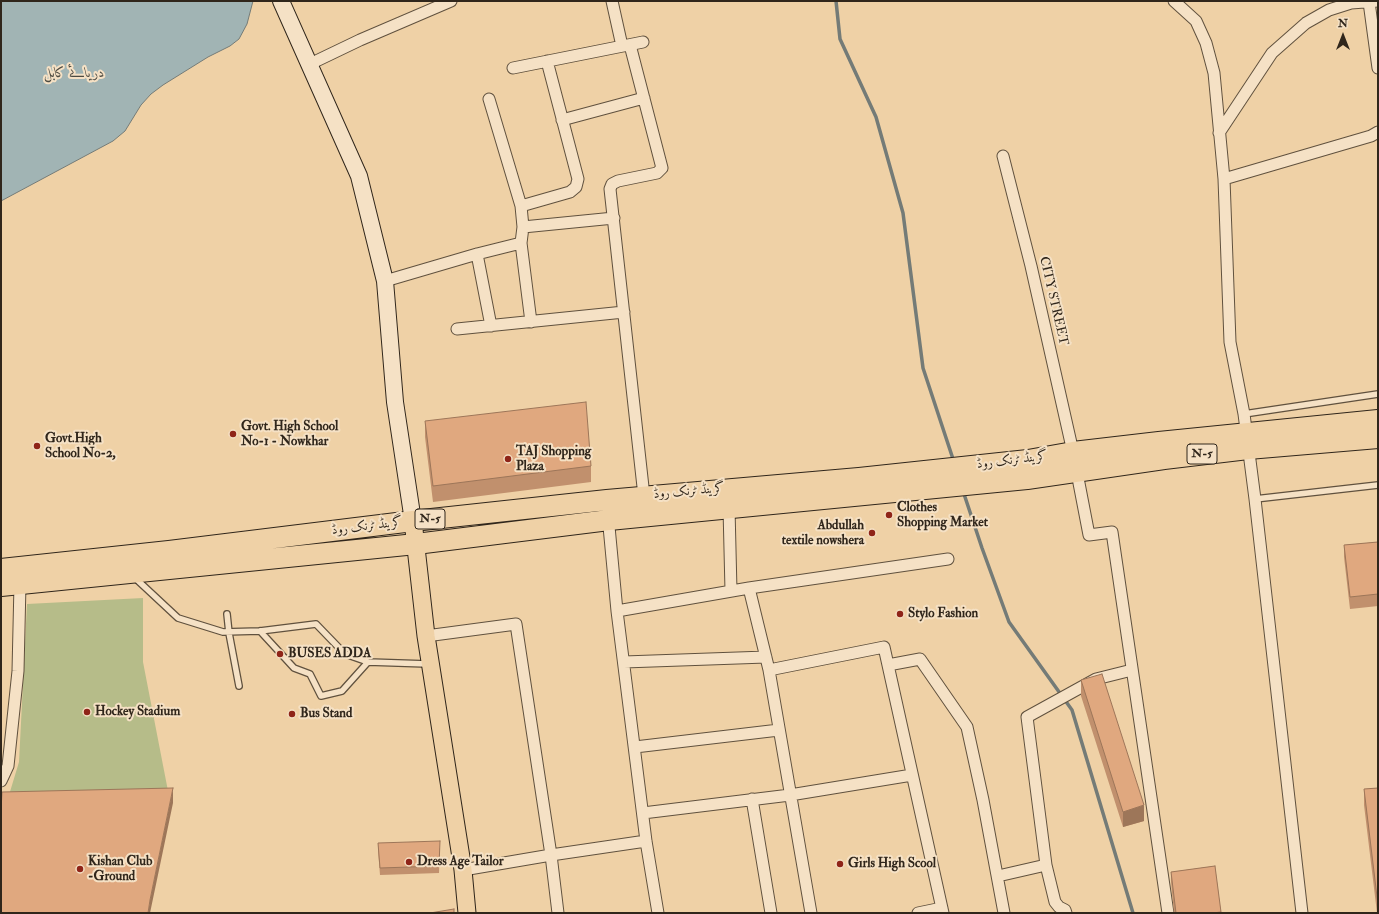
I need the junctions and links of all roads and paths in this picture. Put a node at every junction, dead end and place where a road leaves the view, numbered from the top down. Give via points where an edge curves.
1 (281, 1) edge
2 (451, 1) edge
3 (612, 1) edge
4 (1174, 1) edge
5 (1373, 1) edge
6 (643, 42) dead end
7 (626, 46) junction
8 (547, 61) junction
9 (310, 64) junction
10 (513, 68) dead end
11 (1378, 68) edge
12 (644, 98) junction
13 (489, 99) dead end
14 (562, 120) junction
15 (1378, 132) edge
16 (1219, 133) junction
17 (1003, 156) dead end
18 (1224, 179) junction
19 (521, 206) junction
20 (614, 218) junction
21 (523, 227) junction
22 (521, 243) junction
23 (477, 254) junction
24 (385, 282) junction
25 (624, 312) junction
26 (531, 322) junction
27 (491, 326) junction
28 (458, 329) dead end
29 (1378, 394) edge
30 (1378, 420) edge
31 (1246, 432) junction
32 (1378, 438) edge
33 (1075, 461) junction
34 (1378, 485) edge
35 (859, 487) junction
36 (644, 496) junction
37 (1254, 499) junction
38 (607, 500) junction
39 (729, 508) junction
40 (609, 520) junction
41 (413, 521) junction
42 (416, 544) junction
43 (948, 558) dead end
44 (1, 569) edge
45 (129, 573) junction
46 (10, 585) edge
47 (749, 588) junction
48 (731, 591) junction
49 (617, 611) junction
50 (227, 614) dead end
51 (260, 631) junction
52 (229, 633) junction
53 (426, 636) junction
54 (766, 657) junction
55 (368, 662) junction
56 (624, 662) junction
57 (431, 664) junction
58 (888, 665) junction
59 (769, 670) junction
60 (1132, 670) junction
61 (238, 686) dead end
62 (779, 730) junction
63 (635, 747) junction
64 (912, 775) junction
65 (1, 781) edge
66 (790, 794) junction
67 (752, 799) junction
68 (643, 814) junction
69 (646, 841) junction
70 (551, 855) junction
71 (1046, 865) junction
72 (463, 870) junction
73 (998, 876) junction
74 (943, 910) edge
75 (467, 913) edge
76 (558, 913) edge
77 (658, 913) edge
78 (771, 913) edge
79 (810, 913) edge
80 (918, 913) edge
81 (1004, 913) edge
82 (1066, 913) edge
83 (1168, 913) edge
84 (1302, 913) edge

1 - 9 street
2 - 9 street
3 - 7 street
4 - 16 street via 1196,21 1206,43 1214,73
5 - 11 street
5 - 16 street via 1351,3 1329,10 1306,23 1272,53
6 - 7 street
7 - 8 street
7 - 12 street
8 - 10 street
8 - 14 street
9 - 24 street via 359,176
12 - 14 street
12 - 20 street via 662,168 657,173 612,184 610,189
13 - 19 street
14 - 19 street via 578,179 576,187 570,192
15 - 18 street
16 - 18 street
17 - 33 street, CITY STREET
18 - 31 street via 1230,342
19 - 21 street
20 - 21 street
20 - 25 street
21 - 22 street
22 - 23 street
22 - 26 street
23 - 24 street
23 - 27 street
24 - 41 street via 395,402
25 - 26 street
25 - 36 street
26 - 27 street
27 - 28 street
29 - 31 lane
30 - 31 highway, گرینڈ ٹرنک روڈ / N-5
31 - 32 highway, گرینڈ ٹرنک روڈ / N-5
31 - 33 highway, گرینڈ ٹرنک روڈ / N-5
31 - 37 street
33 - 35 highway, گرینڈ ٹرنک روڈ / N-5 via 1028,470
33 - 60 street, CITY STREET via 1089,535 1112,532
34 - 37 lane
35 - 36 highway, گرینڈ ٹرنک روڈ / N-5
35 - 39 highway, گرینڈ ٹرنک روڈ / N-5
36 - 38 highway, گرینڈ ٹرنک روڈ / N-5
37 - 84 street
38 - 40 street
38 - 41 highway, گرینڈ ٹرنک روڈ / N-5
39 - 40 highway, گرینڈ ٹرنک روڈ / N-5
39 - 48 street
40 - 42 highway, گرینڈ ٹرنک روڈ / N-5
40 - 49 street
41 - 42 main road
41 - 44 highway, گرینڈ ٹرنک روڈ / N-5
42 - 45 highway, گرینڈ ٹرنک روڈ / N-5
42 - 53 main road
43 - 47 street
45 - 46 highway, گرینڈ ٹرنک روڈ / N-5
45 - 52 lane via 178,618
46 - 65 street via 18,671 8,766
47 - 48 street
47 - 54 street
48 - 49 street
49 - 56 street
50 - 52 lane
51 - 52 lane
51 - 55 lane via 316,624 345,654
51 - 55 lane via 294,668 310,674 320,696 342,691
52 - 61 lane
53 - 57 main road
53 - 70 street via 516,624
54 - 56 street
54 - 59 street
55 - 57 lane
56 - 63 street
57 - 72 main road
58 - 59 street via 884,647
58 - 64 street
58 - 73 street via 920,659 967,727
59 - 62 street
60 - 71 street via 1096,678 1027,717
60 - 83 street
62 - 63 street
62 - 66 street
63 - 68 street
64 - 66 street
64 - 74 street
66 - 67 street
66 - 79 street
67 - 68 street
67 - 78 street
68 - 69 street
69 - 70 street
69 - 77 street
70 - 72 street
70 - 76 street
71 - 73 street
71 - 82 street via 1055,902
72 - 75 main road
73 - 81 street
74 - 80 street

